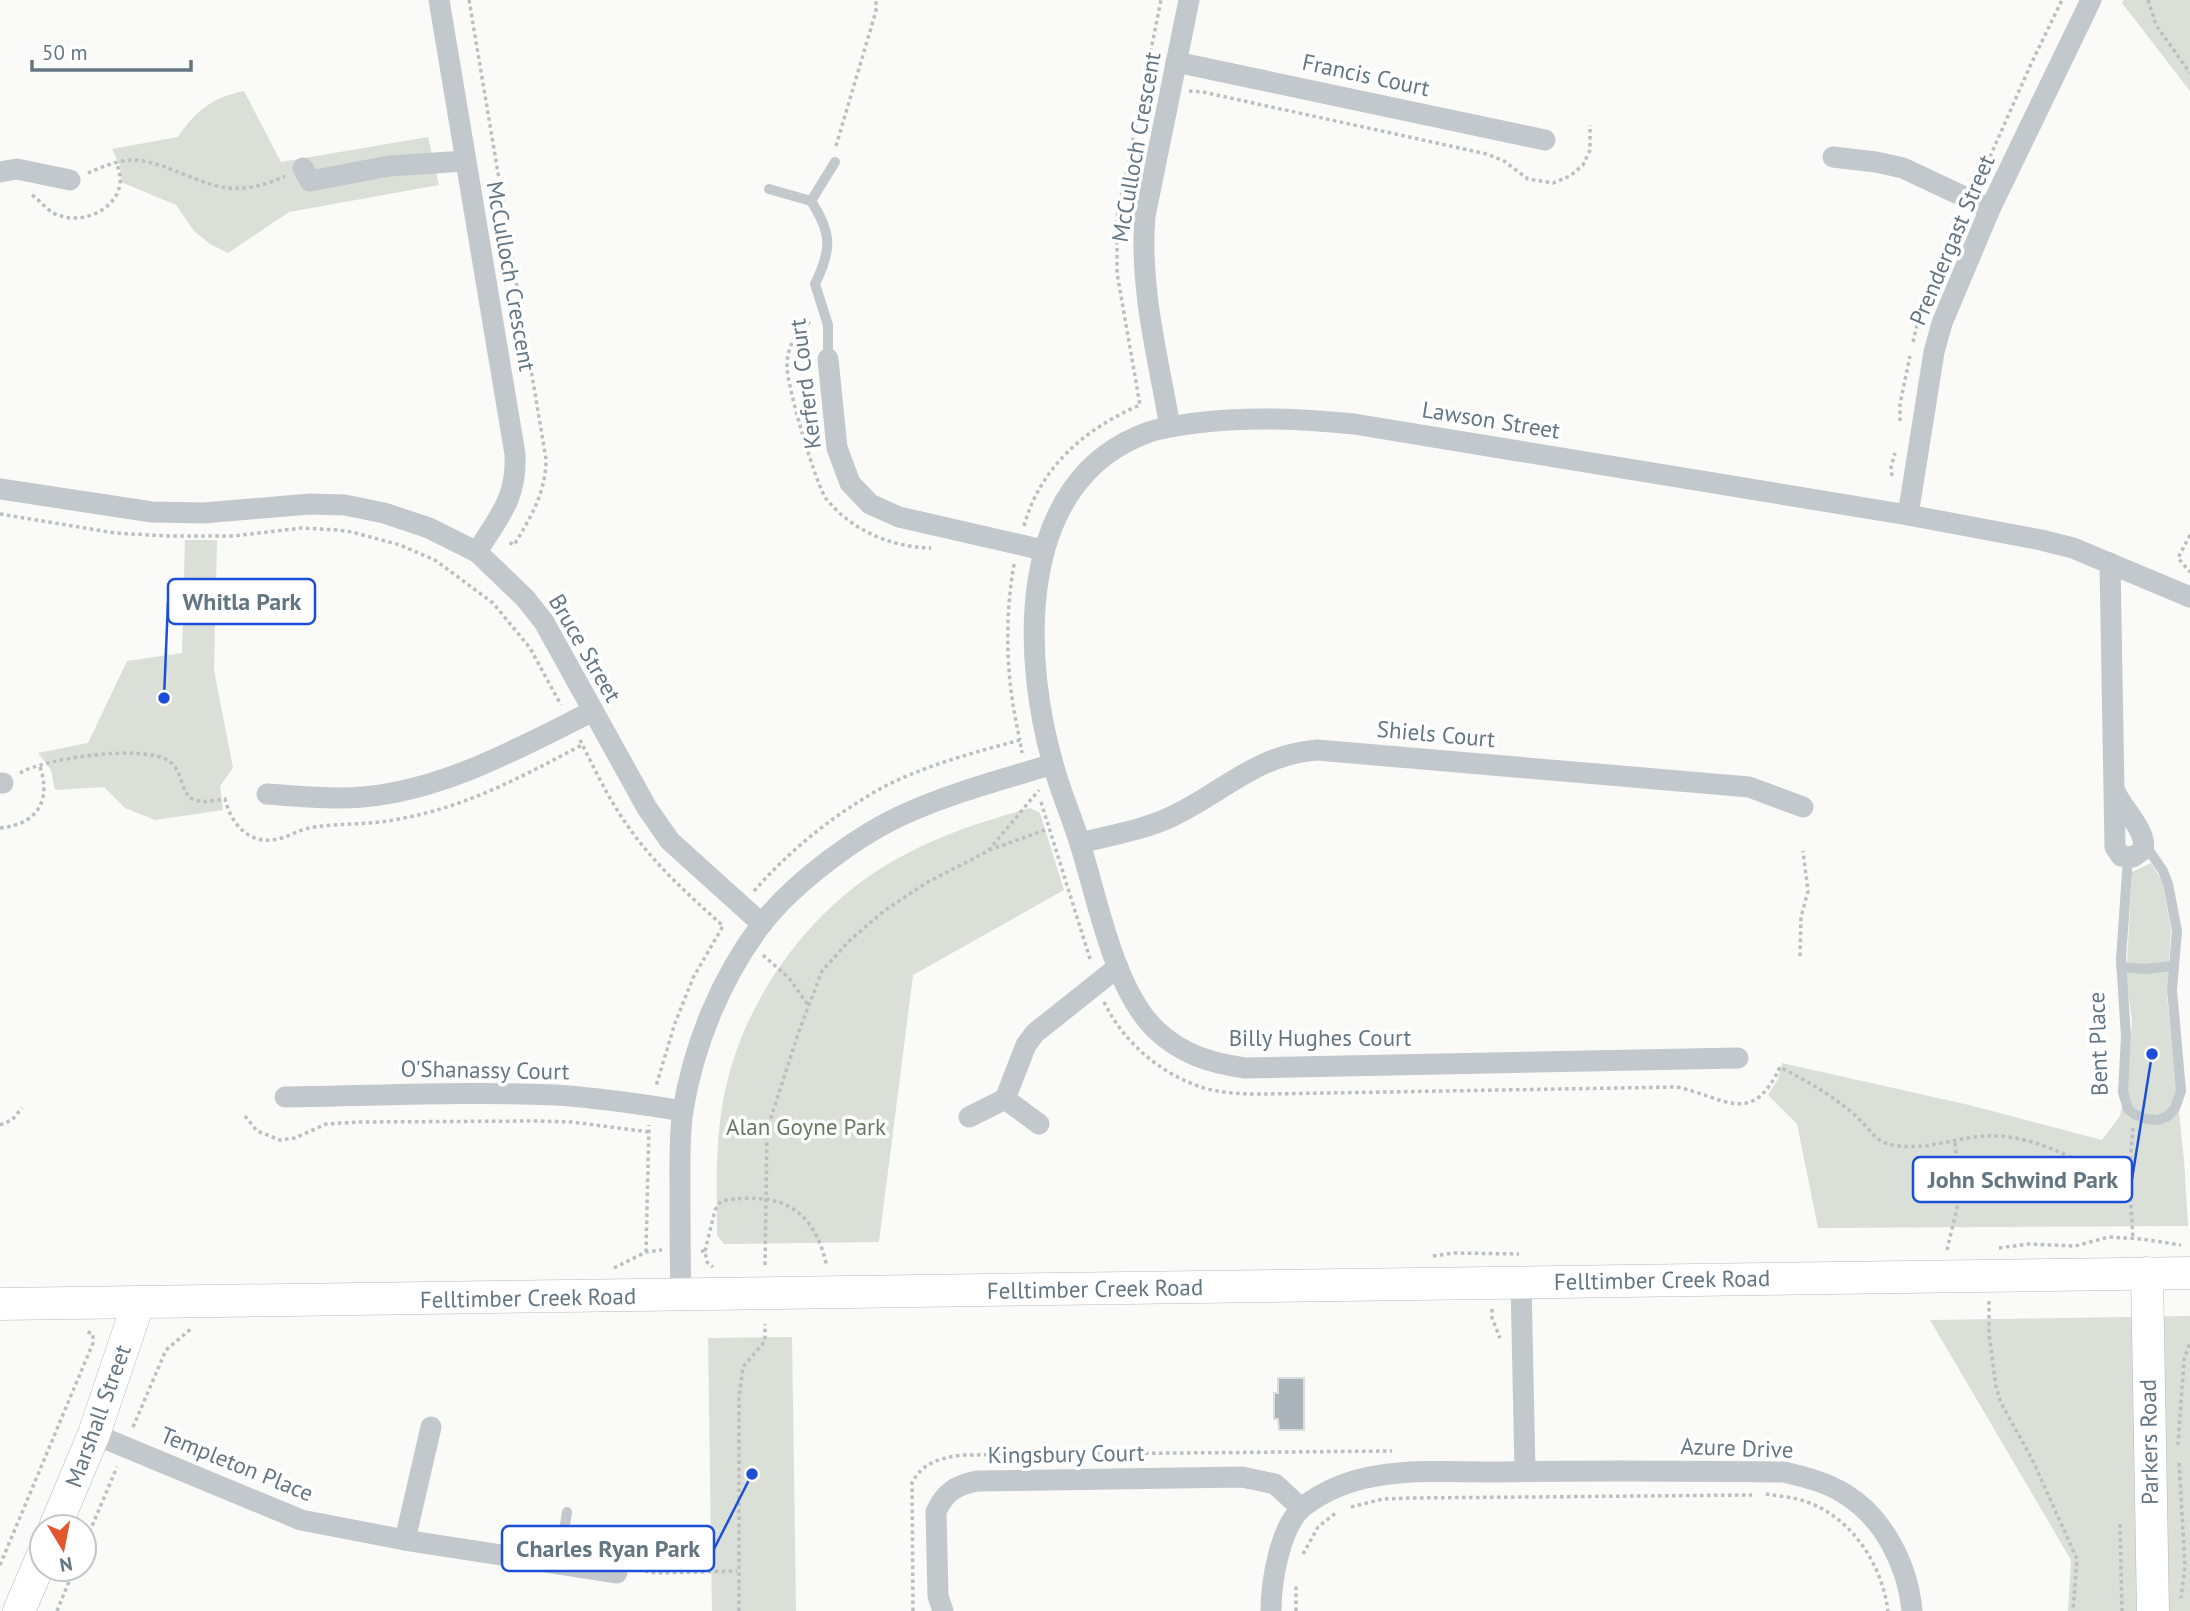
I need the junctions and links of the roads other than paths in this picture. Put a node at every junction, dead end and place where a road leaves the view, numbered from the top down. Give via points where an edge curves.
1 (439, 0) edge
2 (1189, 0) edge
3 (2091, 0) edge
4 (1176, 62) junction
5 (1545, 140) dead end
6 (1833, 157) dead end
7 (466, 161) junction
8 (835, 162) road end
9 (303, 168) road end
10 (0, 172) edge
11 (70, 180) road end
12 (769, 189) dead end
13 (811, 201) junction
14 (1990, 209) junction
15 (828, 359) joint
16 (1170, 426) junction
17 (0, 489) edge
18 (1908, 515) junction
19 (1044, 550) junction
20 (477, 552) junction
21 (2110, 563) junction
22 (2188, 592) edge
23 (591, 712) junction
24 (1054, 769) junction
25 (2115, 791) junction
26 (267, 794) dead end
27 (1803, 807) dead end
28 (1080, 843) junction
29 (2144, 843) junction
30 (2128, 858) junction
31 (762, 924) junction
32 (2172, 966) junction
33 (1118, 967) junction
34 (2121, 967) junction
35 (1738, 1058) dead end
36 (285, 1097) dead end
37 (1005, 1099) junction
38 (683, 1111) junction
39 (969, 1117) dead end
40 (1039, 1124) dead end
41 (2147, 1273) junction
42 (2190, 1273) edge
43 (1508, 1282) junction
44 (681, 1295) junction
45 (0, 1304) edge
46 (138, 1304) junction
47 (432, 1427) dead end
48 (94, 1434) junction
49 (1525, 1471) junction
50 (1301, 1508) junction
51 (567, 1512) dead end
52 (61, 1513) edge
53 (405, 1540) junction
54 (559, 1564) junction
55 (617, 1573) road end
56 (31, 1583) edge
57 (2167, 1605) edge
58 (19, 1611) edge
59 (943, 1611) edge
60 (1272, 1611) edge
61 (1912, 1611) edge

1 - 7 street, McCulloch Crescent
2 - 4 street, McCulloch Crescent
3 - 14 street, Prendergast Street
4 - 5 street, Francis Court
4 - 16 street, McCulloch Crescent via 1143,241 1144,276
6 - 14 street via 1903,168
7 - 9 street via 389,166 310,181
7 - 20 street, McCulloch Crescent via 516,476 508,502
8 - 13 lane
10 - 11 street via 18,169
12 - 13 lane
13 - 15 lane, Kerferd Court via 827,231 825,264 816,284 828,325
14 - 18 street, Prendergast Street via 1934,352
15 - 19 street, Kerferd Court via 836,449 850,483 870,503 899,517
16 - 18 street, Lawson Street via 1293,418 1354,424
16 - 19 street, Lawson Street via 1117,447 1090,468 1052,524
17 - 20 street, Bruce Street via 152,512 345,505 429,528
18 - 21 street, Lawson Street via 2041,540
19 - 24 street, Lawson Street via 1034,659
20 - 23 street, Bruce Street via 544,622
21 - 22 street, Lawson Street
21 - 25 street, Bent Place
23 - 26 street via 477,767 404,791 348,798
23 - 31 street, Bruce Street via 670,841
24 - 28 street, Billy Hughes Court
24 - 31 street via 1026,772 906,813 832,858
25 - 29 street, Bent Place
25 - 30 street, Bent Place via 2115,847
27 - 28 street, Shiels Court via 1749,787 1317,750 1264,762 1148,826
28 - 33 street, Billy Hughes Court
29 - 30 street via 2139,855
29 - 32 lane, Bent Place via 2171,891 2177,931
30 - 34 lane, Bent Place
31 - 38 street via 708,1020
32 - 34 lane
32 - 34 lane, Bent Place via 2180,1098 2164,1118 2146,1119 2125,1103 2122,1086 2126,1037
33 - 35 street, Billy Hughes Court via 1154,1028 1181,1051 1245,1068
33 - 37 street via 1035,1033
36 - 38 street, O'Shanassy Court via 557,1096
37 - 39 street
37 - 40 street
38 - 44 street
41 - 42 main road, Felltimber Creek Road
41 - 43 main road, Felltimber Creek Road
41 - 57 main road, Parkers Road
43 - 44 main road, Felltimber Creek Road
43 - 49 street
44 - 46 main road, Felltimber Creek Road
45 - 46 main road, Felltimber Creek Road
46 - 48 main road, Marshall Street
47 - 53 street
48 - 52 main road, Marshall Street
48 - 53 street, Templeton Place via 301,1520
49 - 50 street, Azure Drive via 1375,1476 1324,1493
49 - 61 street, Azure Drive via 1784,1472 1813,1479 1843,1493 1877,1522 1900,1560
50 - 59 street, Kingsbury Court via 1275,1484 1242,1477 962,1484 950,1490 936,1512 938,1596
50 - 60 street via 1276,1560
51 - 54 lane
53 - 54 street, Templeton Place
54 - 55 street, Templeton Place
56 - 58 main road

